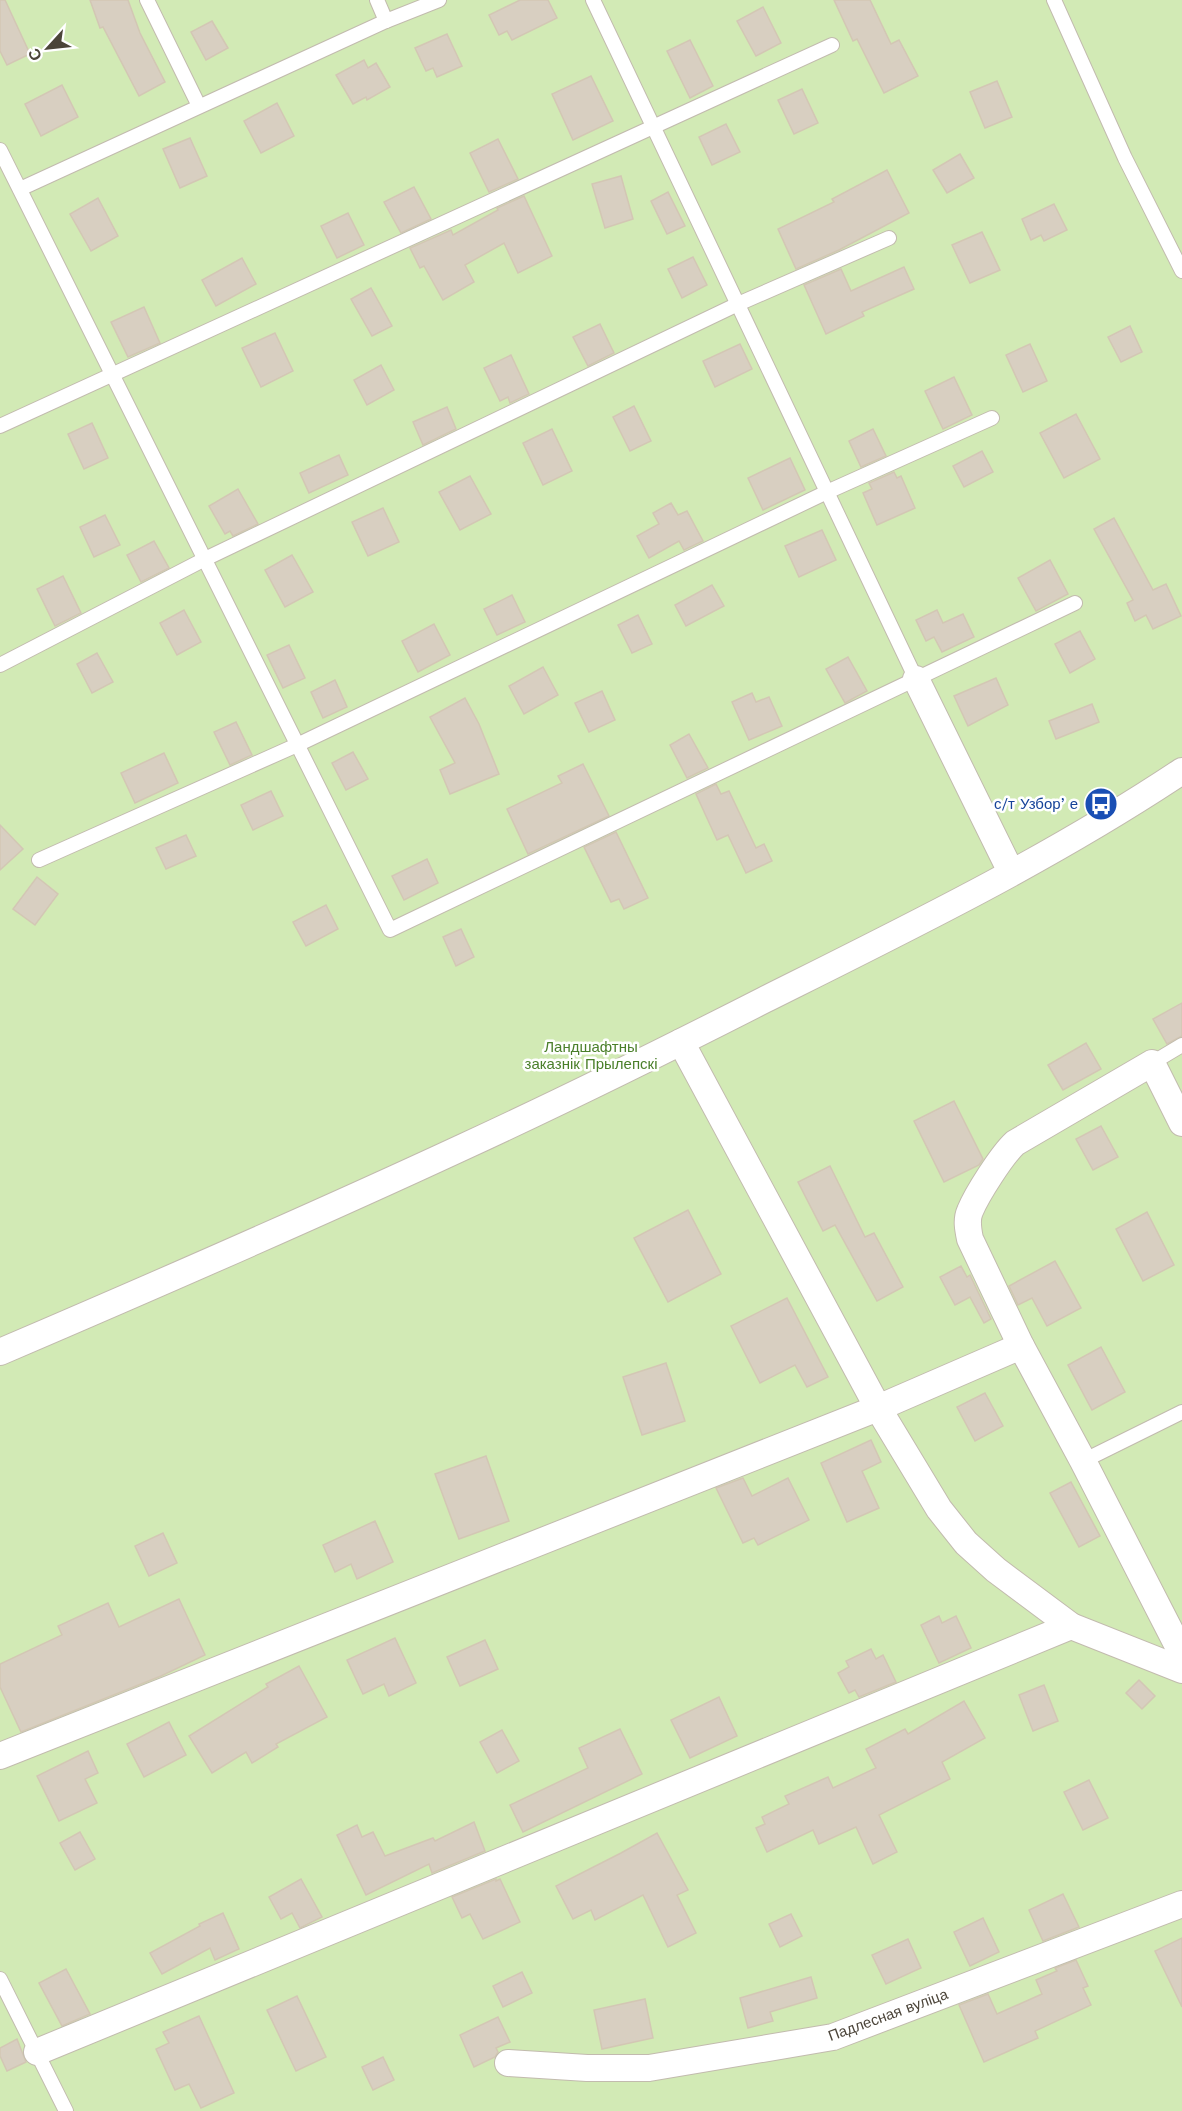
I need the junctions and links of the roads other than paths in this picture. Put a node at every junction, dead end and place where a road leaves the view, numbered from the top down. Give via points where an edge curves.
1 (147, 0) edge
2 (377, 0) edge
3 (439, 0) edge
4 (593, 0) edge
5 (1054, 0) edge
6 (386, 21) junction
7 (832, 45) dead end
8 (199, 106) junction
9 (652, 126) junction
10 (0, 150) edge
11 (20, 189) junction
12 (889, 238) dead end
13 (1182, 272) edge
14 (738, 304) junction
15 (112, 373) junction
16 (992, 418) dead end
17 (0, 426) edge
18 (827, 492) junction
19 (204, 559) junction
20 (1075, 603) dead end
21 (0, 665) edge
22 (916, 679) junction
23 (297, 745) junction
24 (1182, 771) edge
25 (39, 860) dead end
26 (1011, 872) junction
27 (681, 1042) junction
28 (1182, 1045) edge
29 (1152, 1063) junction
30 (1182, 1123) edge
31 (1021, 1346) junction
32 (0, 1352) edge
33 (878, 1408) junction
34 (1182, 1412) edge
35 (1083, 1461) junction
36 (1071, 1626) junction
37 (1182, 1654) edge
38 (1182, 1670) edge
39 (0, 1756) edge
40 (1182, 1904) edge
41 (0, 1979) edge
42 (37, 2052) junction
43 (508, 2063) dead end
44 (66, 2111) edge

1 - 8 lane
2 - 6 lane
3 - 6 lane
4 - 9 lane
5 - 13 lane via 1125,158
6 - 8 lane
7 - 9 lane
8 - 11 lane
9 - 14 lane
9 - 15 lane
10 - 11 lane
11 - 15 lane
12 - 14 lane
14 - 18 lane
14 - 19 lane
15 - 17 lane
15 - 19 lane
16 - 18 lane
18 - 22 lane
18 - 23 lane
19 - 21 lane
19 - 23 lane
20 - 22 lane
22 - 23 lane via 390,930
22 - 26 street
23 - 25 lane
24 - 26 street
26 - 27 street
27 - 32 street via 441,1158
27 - 33 street
28 - 29 lane
29 - 30 street
29 - 31 street via 1015,1143 970,1211 970,1239
31 - 33 street
31 - 35 street
33 - 36 street via 939,1509 966,1543
33 - 39 street
34 - 35 lane
35 - 37 street
36 - 38 street
36 - 42 street
40 - 43 street, Падлесная вуліца via 833,2037 649,2068
41 - 42 lane
42 - 44 lane

